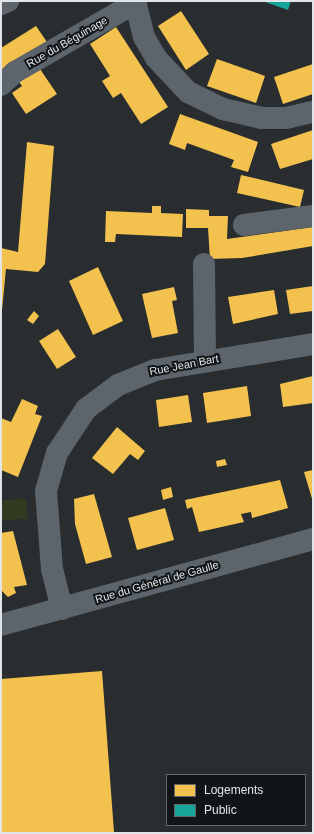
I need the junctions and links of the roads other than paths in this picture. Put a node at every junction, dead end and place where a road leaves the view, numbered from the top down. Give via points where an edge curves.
1 (8, 1) edge
2 (135, 2) edge
3 (1, 4) edge
4 (1, 85) edge
5 (313, 112) edge
6 (313, 216) edge
7 (244, 226) dead end
8 (204, 264) dead end
9 (313, 344) edge
10 (205, 360) junction
11 (313, 539) edge
12 (62, 609) junction
13 (1, 625) edge

1 - 3 street
2 - 4 street, Rue du Béguinage via 15,72
2 - 5 street via 144,37 156,58 192,95 223,109 261,118 286,118
6 - 7 street
8 - 10 street
9 - 10 street, Rue Jean Bart
10 - 12 street, Rue Jean Bart via 155,370 118,385 86,409 63,441 50,472 45,504 52,569
11 - 12 street, Rue du Général de Gaulle
12 - 13 street, Rue du Général de Gaulle

